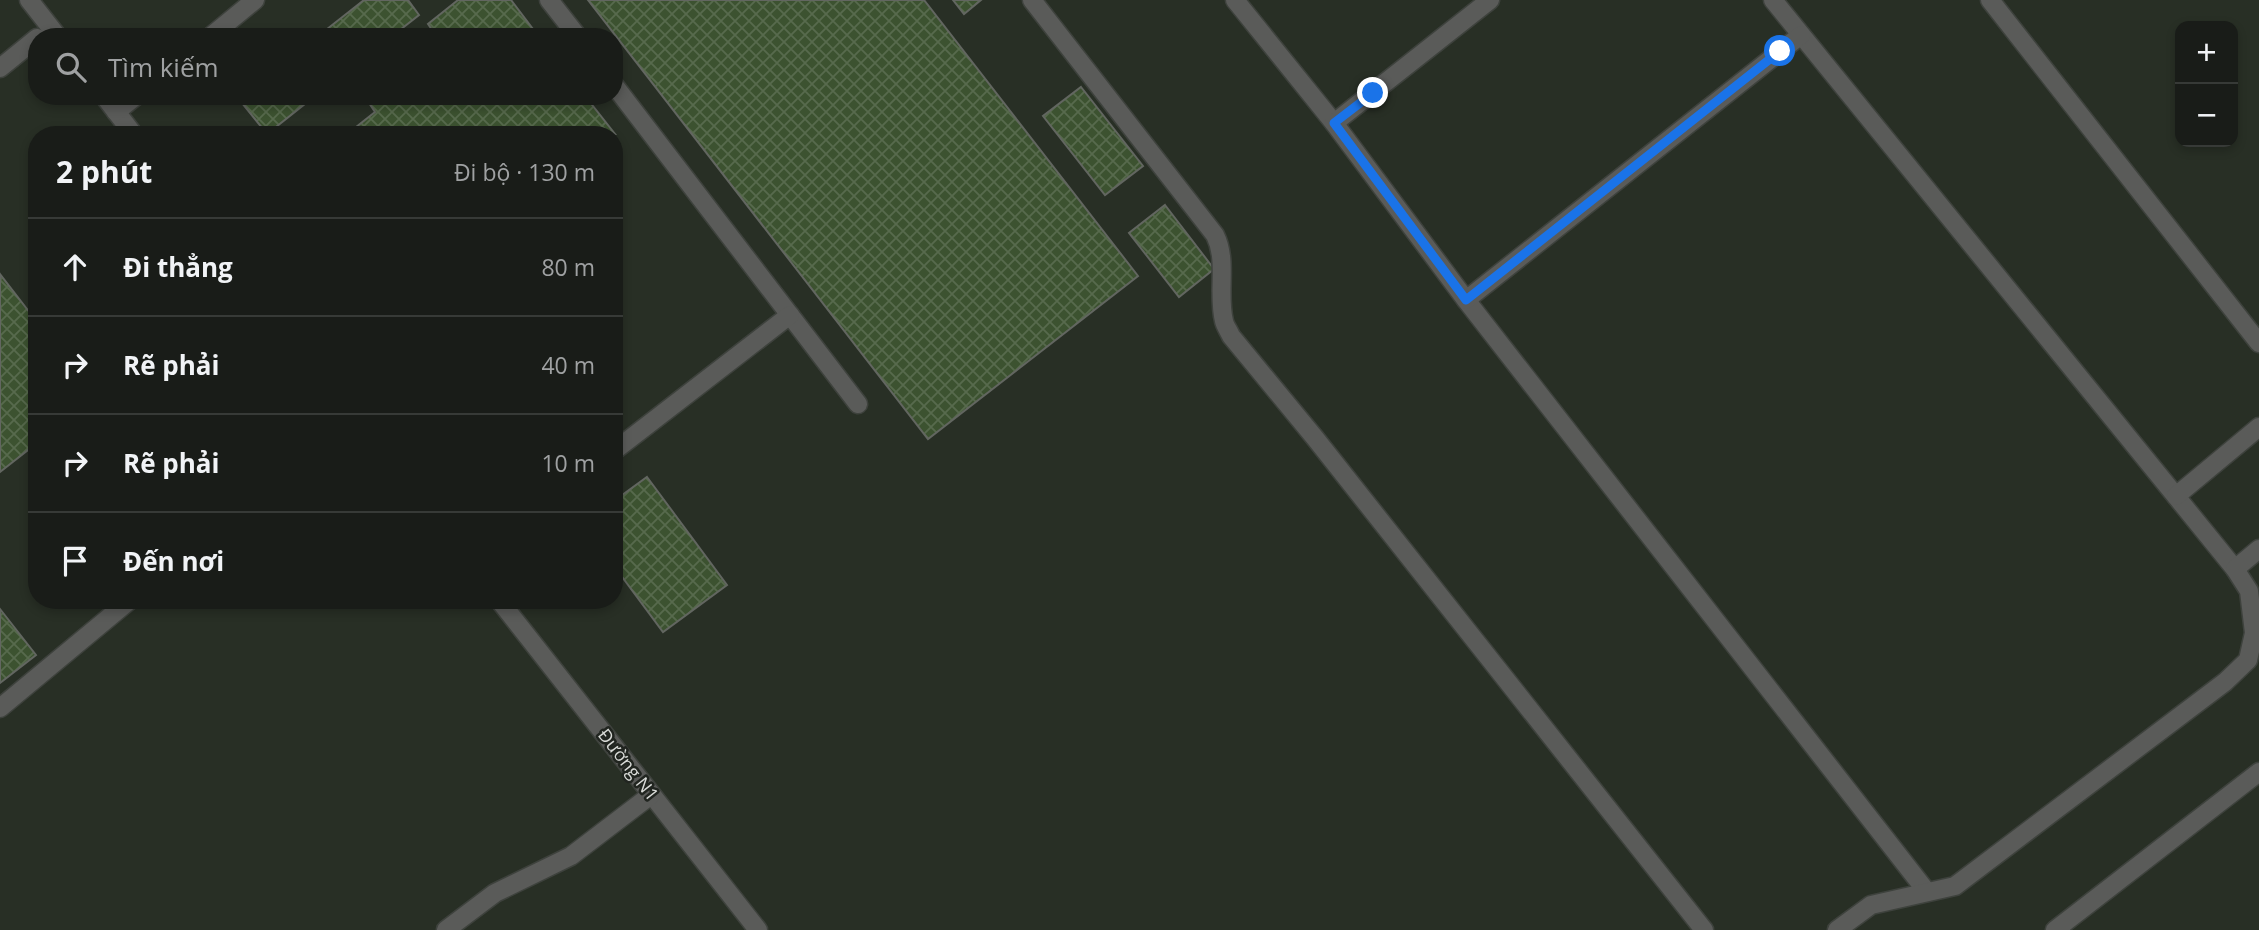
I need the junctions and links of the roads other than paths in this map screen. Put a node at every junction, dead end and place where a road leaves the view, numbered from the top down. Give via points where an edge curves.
1 (29, 0) edge
2 (255, 0) edge
3 (550, 0) edge
4 (1032, 0) edge
5 (1235, 0) edge
6 (1490, 0) edge
7 (1773, 0) edge
8 (1990, 0) edge
9 (43, 28) edge
10 (221, 28) edge
11 (571, 28) edge
12 (1801, 34) junction
13 (28, 48) edge
14 (0, 68) edge
15 (623, 97) edge
16 (111, 105) edge
17 (125, 105) edge
18 (116, 112) junction
19 (1334, 123) junction
20 (127, 126) edge
21 (1466, 300) junction
22 (790, 315) junction
23 (2259, 343) edge
24 (858, 404) dead end
25 (2259, 427) edge
26 (623, 444) edge
27 (2176, 496) junction
28 (2259, 549) edge
29 (2235, 569) junction
30 (119, 609) edge
31 (506, 609) edge
32 (0, 708) edge
33 (2259, 772) edge
34 (651, 794) junction
35 (1927, 892) junction
36 (446, 930) edge
37 (758, 930) edge
38 (1704, 930) edge
39 (1837, 930) edge
40 (2055, 930) edge

1 - 9 street
2 - 10 street
3 - 11 street
4 - 38 street via 1215,235 1224,321 1231,336
5 - 19 street
6 - 19 street
7 - 12 street
8 - 23 street
12 - 21 street
12 - 27 street
13 - 14 street
15 - 22 street
16 - 18 street
17 - 18 street
18 - 20 street
19 - 21 street
21 - 35 street
22 - 24 street
22 - 26 street
25 - 27 street
27 - 29 street
28 - 29 street
29 - 35 street via 2249,590 2254,633 2248,660 1975,873 1955,886
30 - 32 street
31 - 34 street, Đường N1
33 - 40 street
34 - 36 street via 571,856 495,893
34 - 37 street, Đường N1
35 - 39 street via 1871,905

